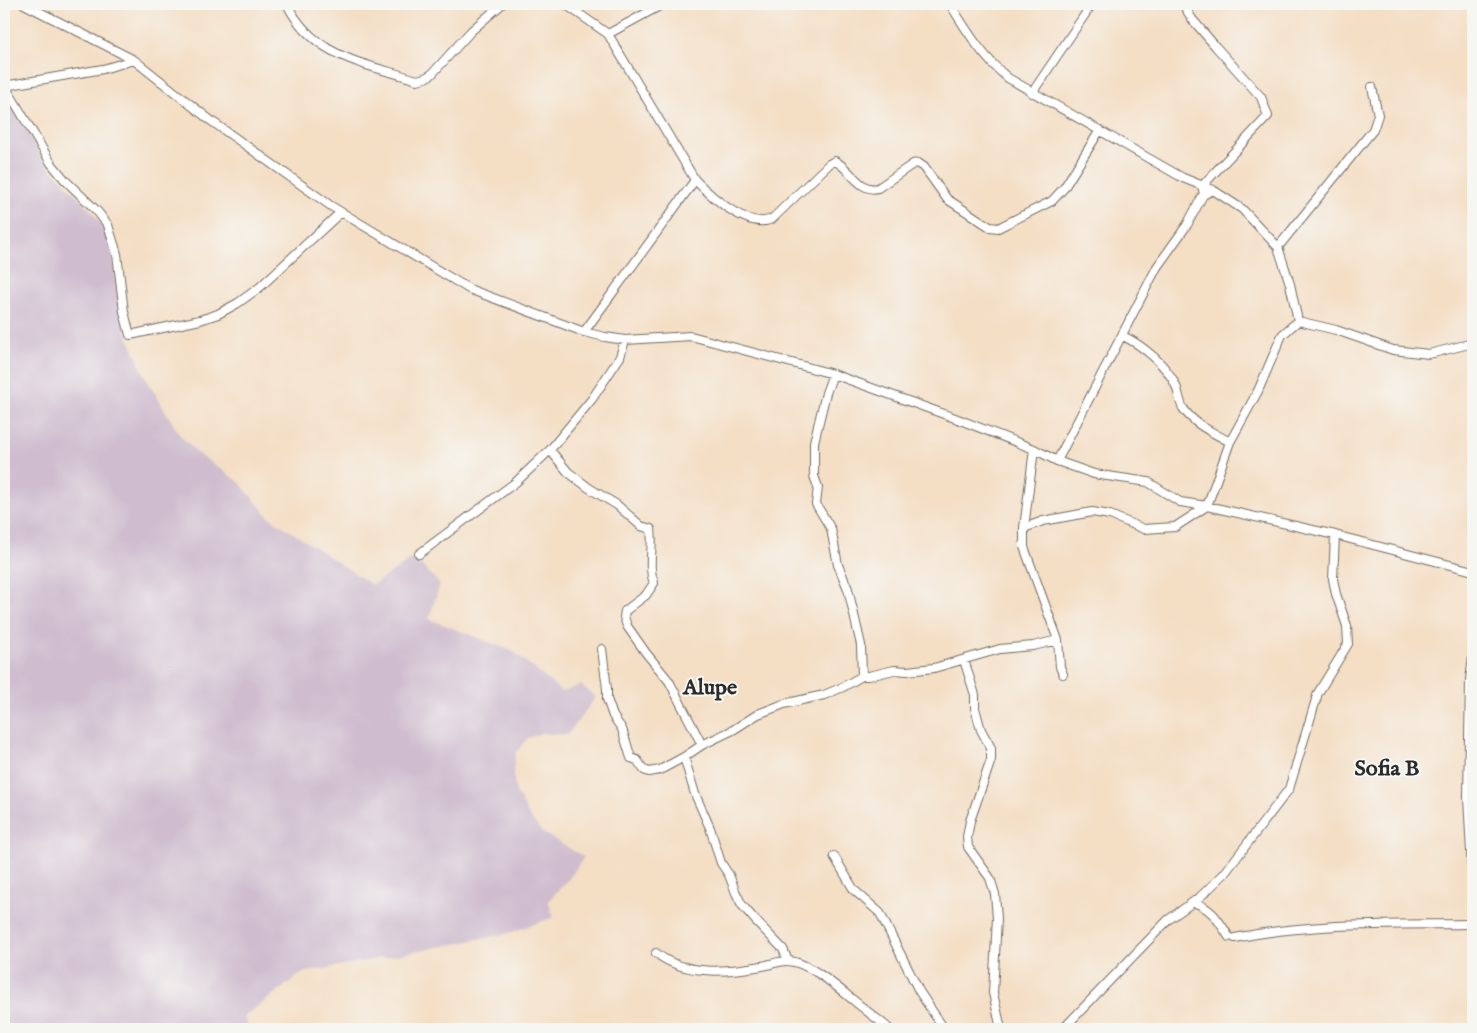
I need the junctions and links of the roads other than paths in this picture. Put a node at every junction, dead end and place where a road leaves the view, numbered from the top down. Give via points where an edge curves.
1 (24, 4) edge
2 (287, 4) edge
3 (502, 4) edge
4 (565, 4) edge
5 (663, 4) edge
6 (950, 4) edge
7 (1092, 4) edge
8 (1183, 4) edge
9 (608, 34) junction
10 (134, 60) junction
11 (4, 86) edge
12 (1372, 87) dead end
13 (1032, 93) junction
14 (1100, 130) junction
15 (695, 180) junction
16 (1202, 186) junction
17 (1214, 190) junction
18 (1203, 195) junction
19 (341, 212) junction
20 (1278, 247) junction
21 (1298, 321) junction
22 (584, 332) junction
23 (1123, 336) junction
24 (625, 340) junction
25 (1473, 343) edge
26 (833, 374) junction
27 (1230, 442) junction
28 (1034, 449) junction
29 (550, 450) junction
30 (1058, 461) junction
31 (1207, 506) junction
32 (1024, 528) junction
33 (1335, 535) junction
34 (419, 554) dead end
35 (1473, 571) edge
36 (1058, 640) junction
37 (602, 649) dead end
38 (1473, 657) edge
39 (964, 660) junction
40 (1063, 674) dead end
41 (862, 676) junction
42 (702, 745) junction
43 (684, 757) junction
44 (834, 856) dead end
45 (1473, 889) edge
46 (1204, 892) junction
47 (1192, 902) junction
48 (1205, 906) junction
49 (1473, 924) edge
50 (656, 953) dead end
51 (788, 961) junction
52 (889, 1029) edge
53 (944, 1029) edge
54 (1001, 1029) edge
55 (1063, 1029) edge

1 - 10 street
2 - 3 street via 304,31 320,45 338,55 417,80 432,74
4 - 9 street
5 - 9 street
6 - 13 street via 970,37 997,70
7 - 13 street
8 - 16 street via 1192,19 1261,97 1268,116
9 - 15 street
10 - 11 street via 103,69
10 - 19 street via 210,120
11 - 19 street via 51,163 108,226 117,254 130,335 200,320 238,303 260,287
12 - 20 street via 1378,115 1373,130
13 - 14 street
14 - 15 street via 1064,188 1052,201 998,228 990,227 947,199 918,163 872,190 835,161 765,222 756,222 732,211
14 - 16 street
15 - 22 street
16 - 17 street
16 - 18 street
17 - 18 street
17 - 20 street via 1242,209
18 - 23 street via 1187,225 1157,267
19 - 22 street via 469,289
20 - 21 street
21 - 25 street via 1393,350 1430,354
21 - 27 street via 1282,335 1258,391
22 - 24 street
23 - 27 street via 1142,347 1170,375 1182,407 1190,416
23 - 30 street
24 - 26 street via 691,336
24 - 29 street via 620,357
26 - 28 street
26 - 41 street via 814,442 814,476 818,487 816,504 831,529 838,565 848,589 862,645
27 - 31 street
28 - 30 street
28 - 32 street
29 - 34 street via 516,482
29 - 42 street via 568,472 617,505 641,526 651,529 650,575 654,583 646,595 625,611 624,617 641,646 669,681
30 - 31 street via 1094,474 1148,482 1180,502
31 - 32 street via 1175,528 1144,529 1110,515 1092,512
31 - 33 street
32 - 36 street via 1027,558
33 - 35 street
33 - 46 street via 1333,579 1347,626 1348,644 1318,693 1289,789 1224,874
36 - 39 street
36 - 40 street
37 - 43 street via 607,699 622,729 631,758 650,772
38 - 45 street via 1468,797
39 - 41 street via 925,669
39 - 54 street via 975,695 980,730 991,748 991,760 967,837 968,847 990,878 995,894 993,993
41 - 42 street via 824,695 758,714
42 - 43 street
43 - 51 street via 721,863 742,905 783,949
44 - 53 street via 854,890 880,913 919,991
46 - 47 street
46 - 48 street
47 - 48 street
47 - 55 street via 1168,920
48 - 49 street via 1232,938 1269,931 1382,924
50 - 51 street via 666,961 688,969 733,970
51 - 52 street via 821,975

